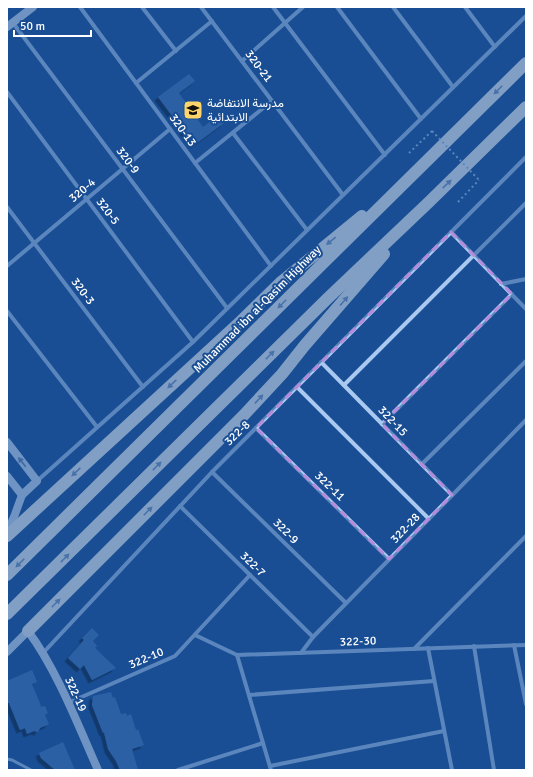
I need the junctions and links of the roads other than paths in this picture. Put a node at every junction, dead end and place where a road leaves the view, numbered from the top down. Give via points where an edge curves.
1 (34, 7) edge
2 (80, 7) edge
3 (142, 7) edge
4 (201, 7) edge
5 (273, 7) edge
6 (303, 7) edge
7 (337, 7) edge
8 (393, 7) edge
9 (465, 7) edge
10 (526, 16) edge
11 (212, 22) junction
12 (285, 23) junction
13 (10, 25) edge
14 (495, 47) junction
15 (176, 51) junction
16 (242, 61) junction
17 (526, 63) edge
18 (136, 83) junction
19 (453, 87) junction
20 (7, 92) edge
21 (272, 101) junction
22 (526, 107) edge
23 (421, 119) junction
24 (170, 129) junction
25 (233, 133) junction
26 (385, 155) junction
27 (526, 157) edge
28 (195, 163) junction
29 (122, 169) junction
30 (416, 172) junction
31 (343, 195) junction
32 (87, 199) junction
33 (429, 202) junction
34 (526, 203) edge
35 (7, 207) edge
36 (307, 230) junction
37 (451, 232) junction
38 (34, 243) junction
39 (473, 255) junction
40 (7, 266) edge
41 (271, 266) junction
42 (526, 279) edge
43 (501, 284) junction
44 (512, 294) junction
45 (227, 308) junction
46 (526, 309) edge
47 (7, 311) edge
48 (193, 342) junction
49 (526, 361) edge
50 (321, 362) junction
51 (344, 385) junction
52 (143, 387) junction
53 (297, 387) junction
54 (526, 420) edge
55 (382, 424) junction
56 (97, 427) junction
57 (256, 428) junction
58 (7, 442) edge
59 (422, 464) junction
60 (212, 472) junction
61 (7, 476) edge
62 (37, 481) junction
63 (22, 495) junction
64 (452, 495) junction
65 (180, 506) junction
66 (428, 519) junction
67 (7, 532) edge
68 (7, 536) edge
69 (526, 536) edge
70 (389, 559) junction
71 (7, 575) edge
72 (250, 575) junction
73 (346, 604) junction
74 (7, 614) edge
75 (28, 630) junction
76 (195, 635) junction
77 (313, 637) junction
78 (514, 645) junction
79 (526, 645) edge
80 (474, 646) junction
81 (428, 648) junction
82 (414, 649) junction
83 (7, 652) edge
84 (301, 652) junction
85 (43, 653) junction
86 (237, 655) junction
87 (434, 680) junction
88 (249, 695) junction
89 (68, 703) junction
90 (526, 704) edge
91 (444, 731) junction
92 (263, 743) junction
93 (7, 759) edge
94 (271, 768) edge
95 (31, 770) edge
96 (98, 770) edge
97 (178, 770) edge
98 (452, 770) edge
99 (494, 770) edge

1 - 13 street
2 - 18 street, 320-13
3 - 15 street
4 - 11 street, 320-21
5 - 12 street
6 - 12 street
7 - 23 street
8 - 19 street
9 - 14 street
10 - 14 street
11 - 15 street
11 - 16 street, 320-21
12 - 16 street
12 - 26 street
13 - 29 street, 320-9
14 - 19 street
15 - 18 street
16 - 21 street, 320-21
17 -> 30 highway, Muhammad ibn al-Qasim Highway
18 - 24 street, 320-13
19 - 23 street
20 - 32 street, 320-5
21 - 25 street
21 - 31 street, 320-21
33 -> 22 highway
23 - 26 street
24 - 28 street, 320-13
24 - 29 street, 320-4
25 - 28 street
25 - 36 street
26 - 31 street
27 - 37 street, 322-8
28 - 41 street, 320-13
29 - 32 street, 320-4
29 - 45 street, 320-9
30 -> 68 highway via 280,283
30 -> 71 highway, Muhammad ibn al-Qasim Highway
31 - 36 street
32 - 38 street, 320-4
32 - 48 street, 320-5
74 -> 33 highway
75 -> 33 highway via 243,416
34 - 39 street
35 - 38 street, 320-3
36 - 41 street
37 - 39 street
37 - 50 street, 322-8
38 - 40 street, 320-4
38 - 52 street, 320-3
39 - 43 street
39 - 51 street
41 - 45 street
42 - 43 street
43 - 44 street
44 - 46 street
44 - 55 street
45 - 48 street
47 - 56 street
48 - 52 street
49 - 59 street
50 - 51 street, 322-15
50 - 53 street, 322-8
51 - 55 street, 322-15
52 - 56 street
53 - 57 street, 322-8
53 - 66 street
54 - 64 street, 322-28
55 - 59 street, 322-15
56 - 62 street
57 - 60 street, 322-8
57 - 70 street, 322-11
62 -> 58 street
59 - 64 street, 322-15
60 - 65 street, 322-8
60 - 73 street, 322-9
61 - 63 street
62 - 63 street
63 - 67 street
64 - 66 street, 322-28
65 - 72 street, 322-7
65 - 85 street, 322-8
66 - 70 street, 322-28
69 - 82 street
70 - 73 street, 322-28
72 - 76 street, 322-10
72 - 77 street, 322-7
73 - 77 street, 322-28
75 - 83 street
75 - 85 street, 322-19
76 - 86 street, 322-30
76 - 89 street, 322-10 via 175,656
77 - 84 street, 322-28
78 - 79 street, 322-30
78 - 80 street, 322-30
78 - 90 street
80 - 81 street, 322-30
80 - 99 street
81 - 82 street, 322-30
81 - 87 street
82 - 84 street, 322-30
84 - 86 street, 322-30
85 - 89 street, 322-19
86 - 88 street
87 - 88 street
87 - 91 street
88 - 92 street
89 - 96 street, 322-19
91 - 94 street
91 - 98 street
92 - 94 street
92 - 97 street
93 - 95 lane

